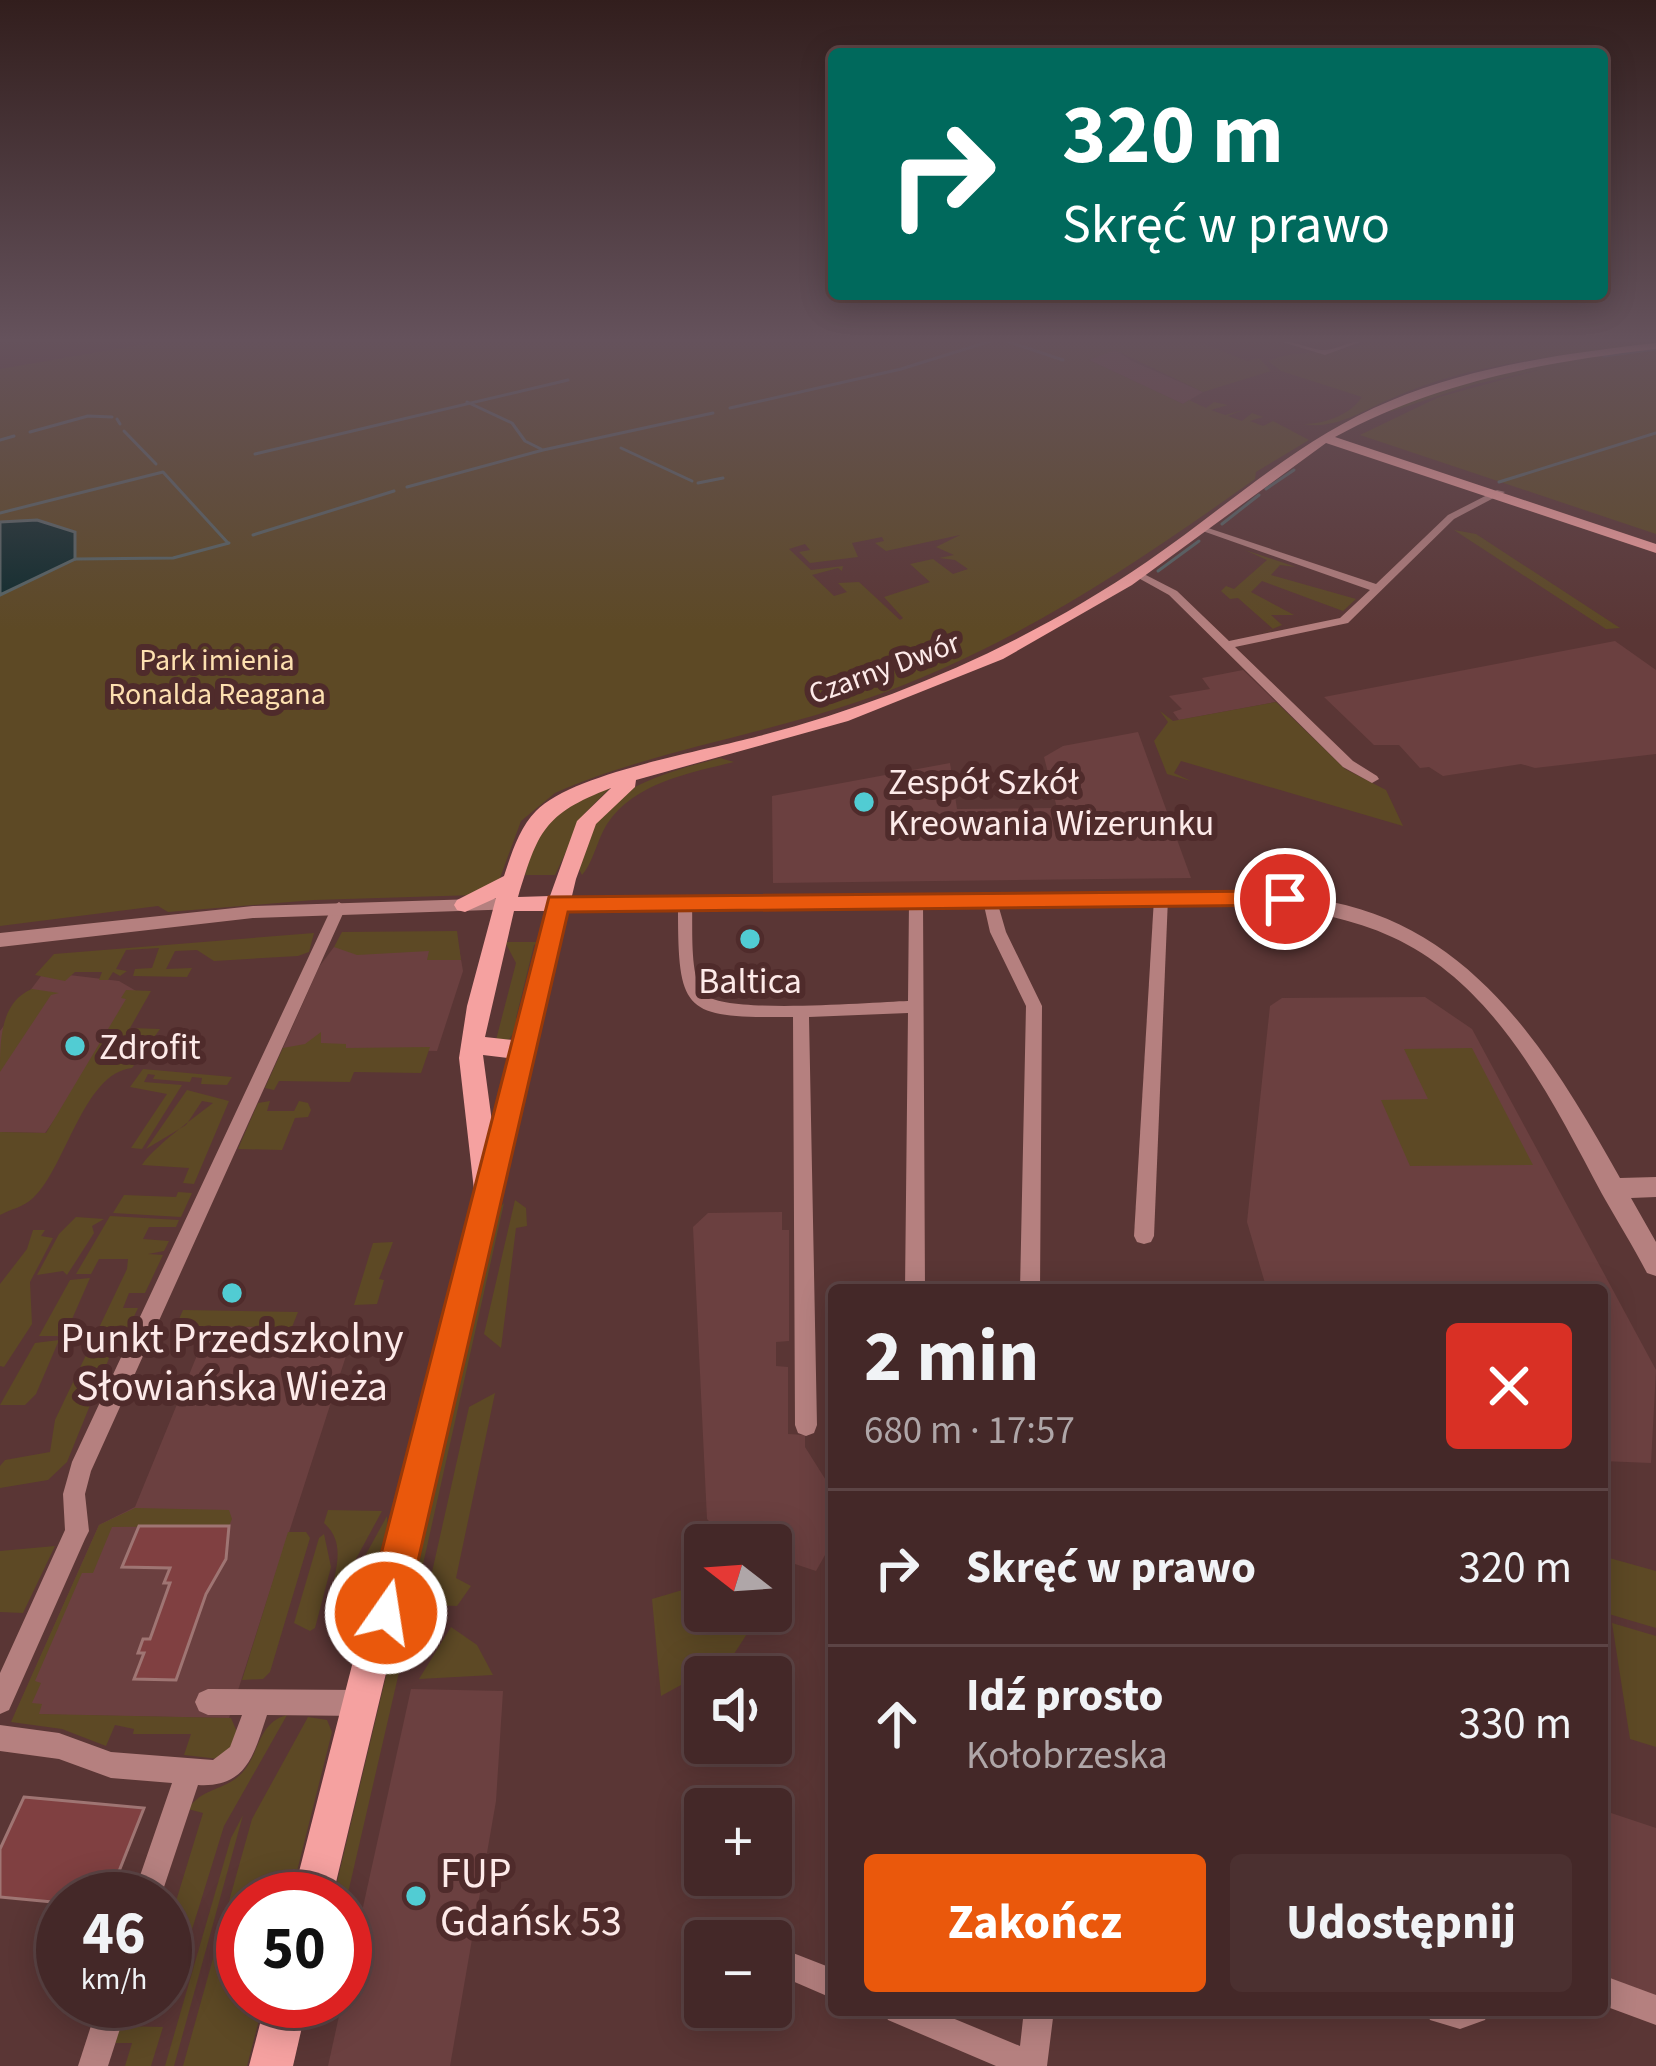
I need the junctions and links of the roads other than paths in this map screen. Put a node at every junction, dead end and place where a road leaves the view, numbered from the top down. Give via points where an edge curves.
1 (1327, 437) edge
2 (1341, 437) edge
3 (1342, 437) edge
4 (1495, 492) junction
5 (1202, 529) junction
6 (1656, 546) edge
7 (1138, 575) junction
8 (1379, 589) junction
9 (1227, 645) junction
10 (634, 778) junction
11 (1372, 779) dead end
12 (515, 879) junction
13 (1161, 898) junction
14 (989, 901) junction
15 (916, 902) junction
16 (558, 903) junction
17 (686, 903) junction
18 (507, 904) junction
19 (465, 905) junction
20 (339, 907) junction
21 (0, 940) edge
22 (915, 1007) junction
23 (800, 1011) junction
24 (472, 1045) junction
25 (524, 1050) junction
26 (1656, 1187) edge
27 (1611, 1188) junction
28 (488, 1193) junction
29 (1144, 1236) dead end
30 (1656, 1265) edge
31 (915, 1284) edge
32 (1030, 1284) edge
33 (806, 1426) dead end
34 (0, 1701) edge
35 (208, 1702) dead end
36 (260, 1702) junction
37 (360, 1702) junction
38 (0, 1738) edge
39 (189, 1772) junction
40 (155, 1872) edge
41 (319, 1872) edge
42 (793, 1966) dead end
43 (828, 1981) edge
44 (1608, 1992) edge
45 (1656, 2010) edge
46 (912, 2016) edge
47 (1038, 2016) edge
48 (105, 2028) edge
49 (280, 2028) edge
50 (93, 2066) edge
51 (271, 2066) edge
52 (1032, 2066) edge

1 - 5 main road, Czarny Dwór
2 - 4 main road
3 - 4 main road
4 - 6 main road
4 - 8 street via 1451,517
5 - 7 main road, Czarny Dwór
5 - 8 street
7 - 9 street via 1173,593
7 - 10 main road, Czarny Dwór via 1054,628 934,684
8 - 9 street via 1337,624
9 - 11 street
10 - 12 main road, Czarny Dwór via 550,808 533,827
10 - 16 main road, Czarny Dwór via 587,821
12 - 18 main road, Czarny Dwór
12 - 19 main road
13 - 14 street
13 - 27 street via 1285,899 1338,910 1454,965 1518,1028
13 - 29 street
14 - 15 street
14 - 32 street via 1034,1006
15 - 17 street
15 - 22 street
16 - 17 street
16 - 18 main road
16 - 25 main road, Czarny Dwór
17 - 23 street via 688,987 697,1000 720,1010
18 - 19 street
18 - 24 main road, Czarny Dwór
19 - 20 street
20 - 21 street
20 - 34 street via 80,1470 77,1531
22 - 23 street
22 - 31 street
23 - 33 street
24 - 25 main road
24 - 28 main road
25 - 28 main road, Czarny Dwór
26 - 27 street
27 - 30 street
28 - 37 main road, Czarny Dwór
35 - 36 street
36 - 37 street
36 - 39 street via 232,1766
37 - 41 main road, Czarny Dwór
38 - 39 street via 111,1765
39 - 40 street
42 - 43 street
44 - 45 street
46 - 52 street
47 - 52 street
48 - 50 street
49 - 51 main road

